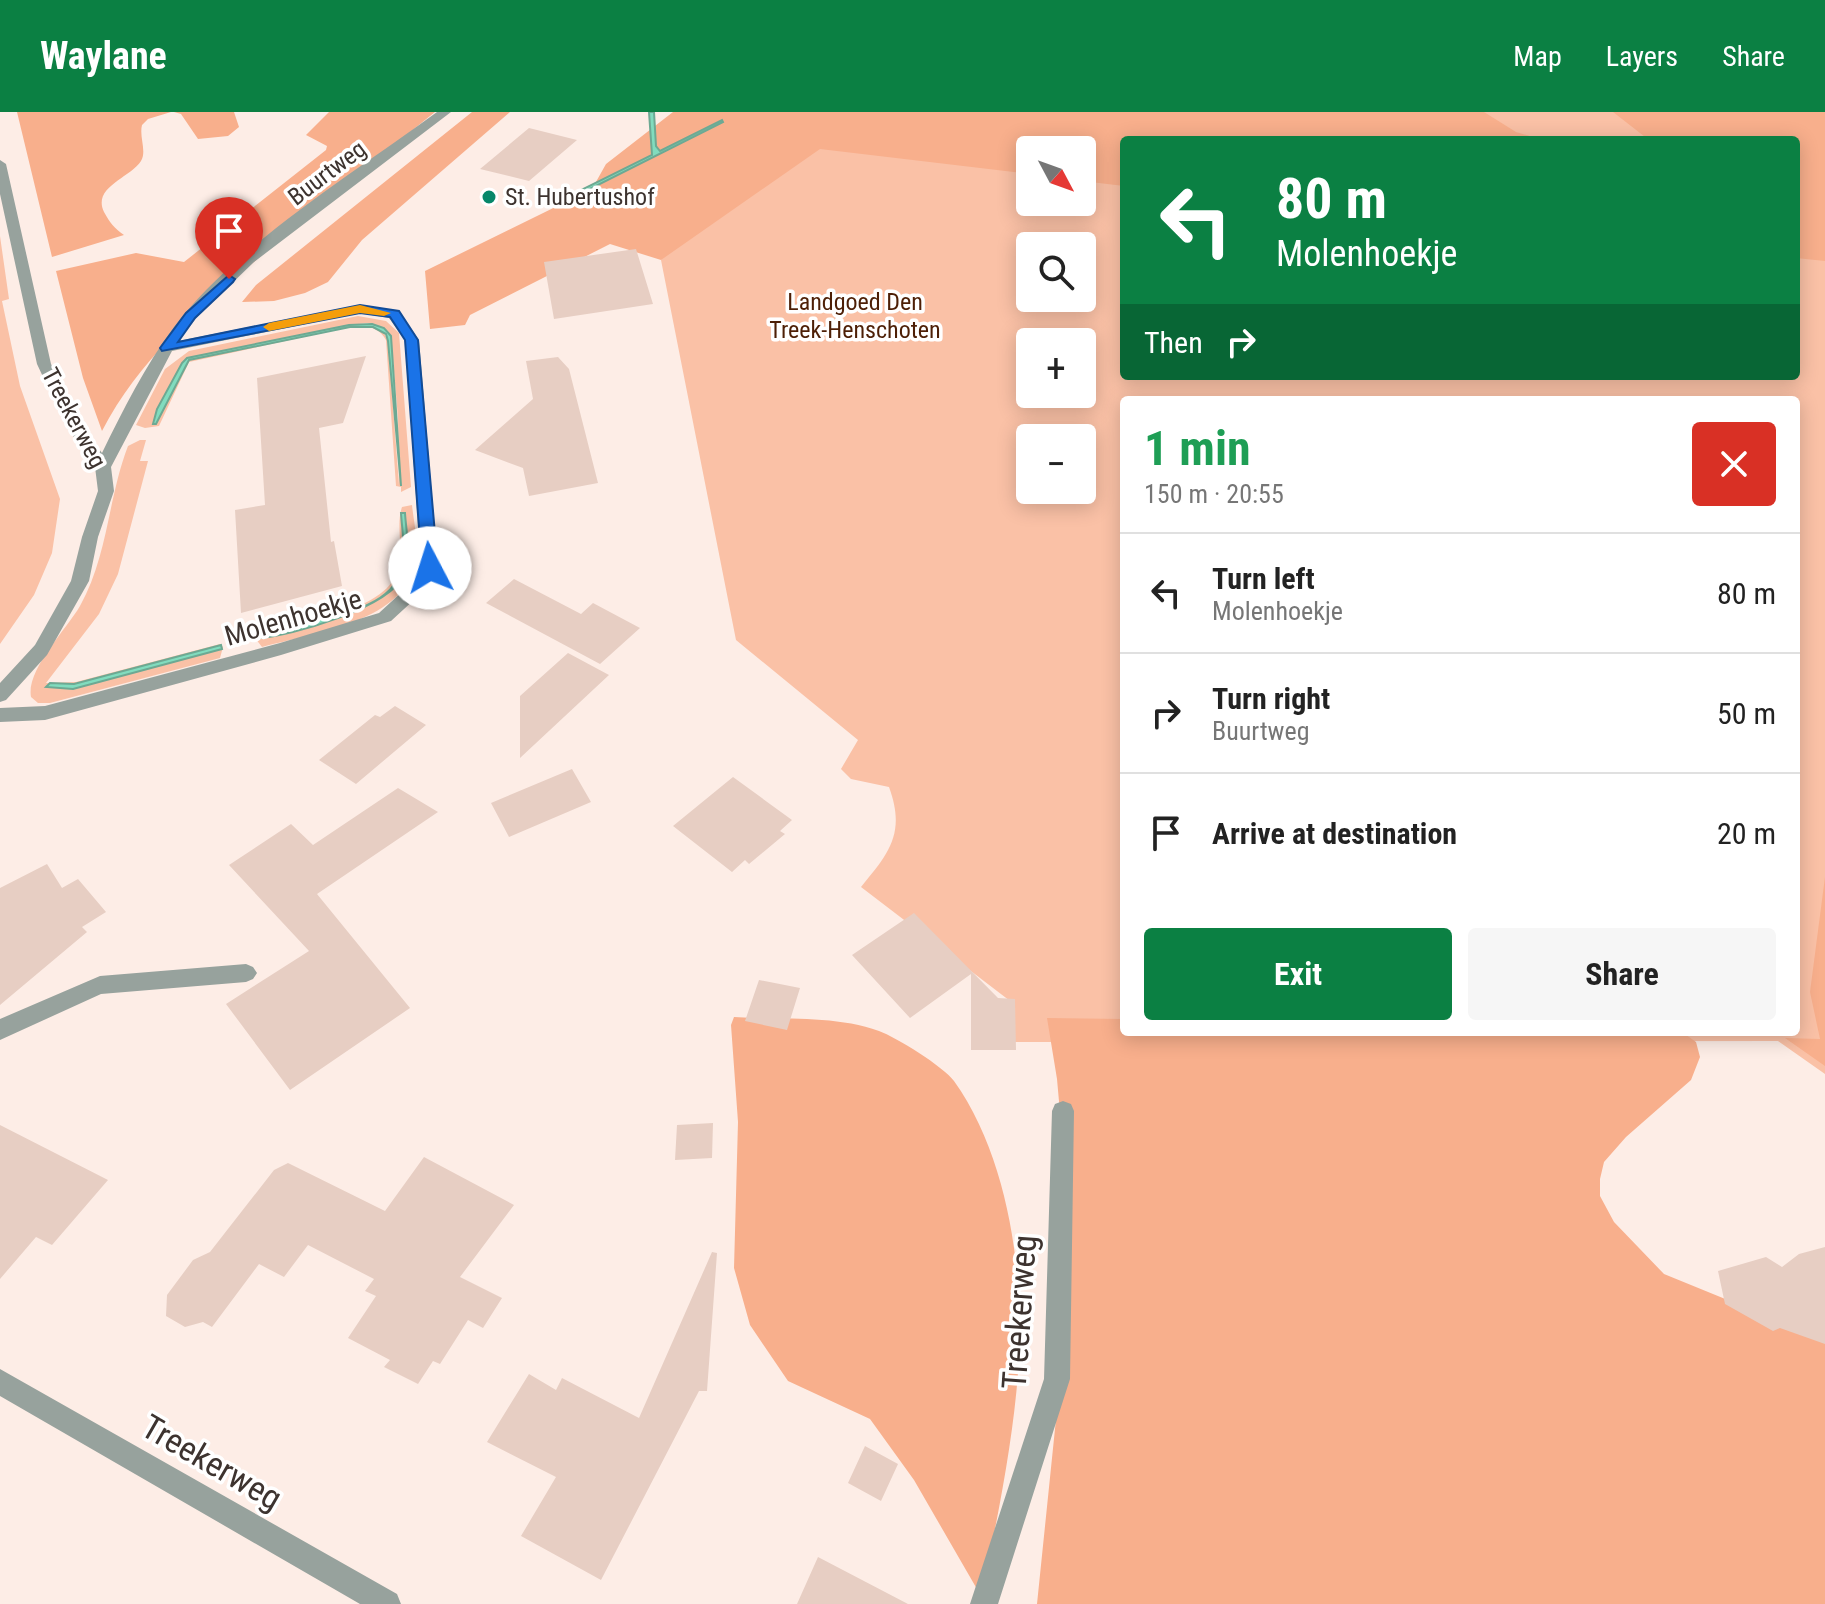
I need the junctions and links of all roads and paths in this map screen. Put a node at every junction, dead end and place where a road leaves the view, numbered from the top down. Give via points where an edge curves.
1 (445, 112) edge
2 (0, 164) edge
3 (167, 348) junction
4 (103, 467) junction
5 (0, 695) edge
6 (0, 715) edge
7 (246, 973) dead end
8 (0, 1030) edge
9 (1063, 1111) dead end
10 (0, 1382) edge
11 (387, 1604) edge
12 (984, 1604) edge

1 - 3 street, Buurtweg via 248,261 191,315
2 - 4 street, Treekerweg via 44,364 74,426
3 - 4 street, Buurtweg
3 - 6 street, Molenhoekje via 360,309 394,314 412,340 430,568 385,617 45,713
4 - 5 street, Treekerweg via 106,491 80,581 41,650
7 - 8 street via 100,985
9 - 12 street, Treekerweg via 1057,1379
10 - 11 street, Treekerweg

